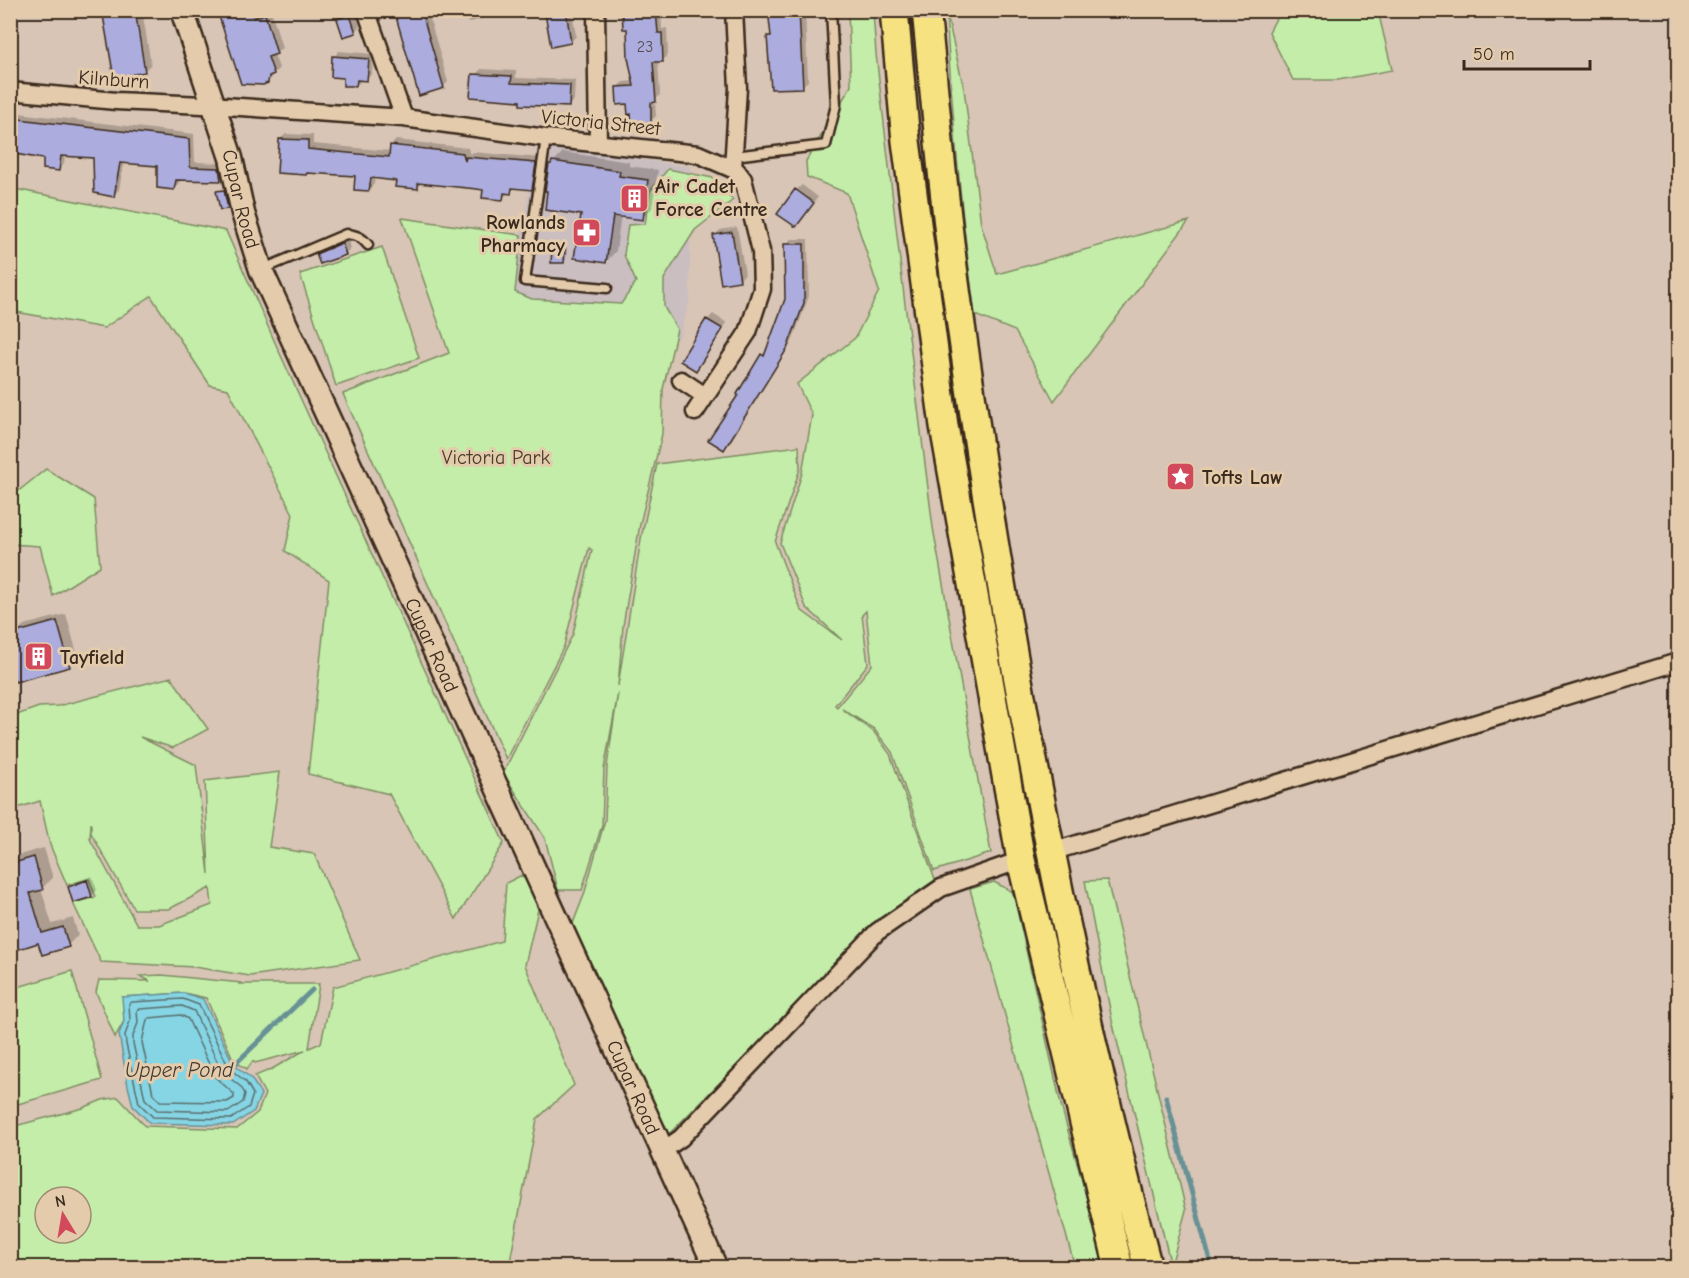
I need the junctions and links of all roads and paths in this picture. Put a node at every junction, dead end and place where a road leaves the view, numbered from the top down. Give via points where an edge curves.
1 (182, 10) edge
2 (366, 10) edge
3 (596, 10) edge
4 (734, 10) edge
5 (831, 10) edge
6 (894, 10) edge
7 (926, 10) edge
8 (10, 91) edge
9 (215, 106) junction
10 (404, 118) junction
11 (546, 138) junction
12 (598, 143) junction
13 (733, 162) junction
14 (368, 245) dead end
15 (261, 270) junction
16 (607, 288) dead end
17 (681, 380) dead end
18 (705, 396) junction
19 (695, 412) dead end
20 (1678, 662) edge
21 (1051, 852) junction
22 (1021, 860) junction
23 (662, 1151) junction
24 (716, 1268) edge
25 (1119, 1268) edge
26 (1148, 1268) edge

1 - 9 main road, Cupar Road
2 - 10 street
3 - 12 street
4 - 13 street via 738,88
5 - 13 lane via 836,105 826,145
6 - 22 highway via 906,141 944,426
7 - 21 highway via 958,301 987,501
8 - 9 street, Kilnburn
9 - 10 street, Victoria Street
9 - 15 main road, Cupar Road
10 - 11 street, Victoria Street
11 - 12 street, Victoria Street
11 - 16 lane via 525,281
12 - 13 street, Victoria Street via 698,154
13 - 18 street via 743,178 761,251 762,289 748,332
14 - 15 lane via 355,235 346,234
15 - 23 main road, Cupar Road
17 - 18 street
18 - 19 street
20 - 21 street
21 - 26 highway
22 - 23 street via 941,888 877,932 681,1138
22 - 25 highway
23 - 24 main road, Cupar Road

